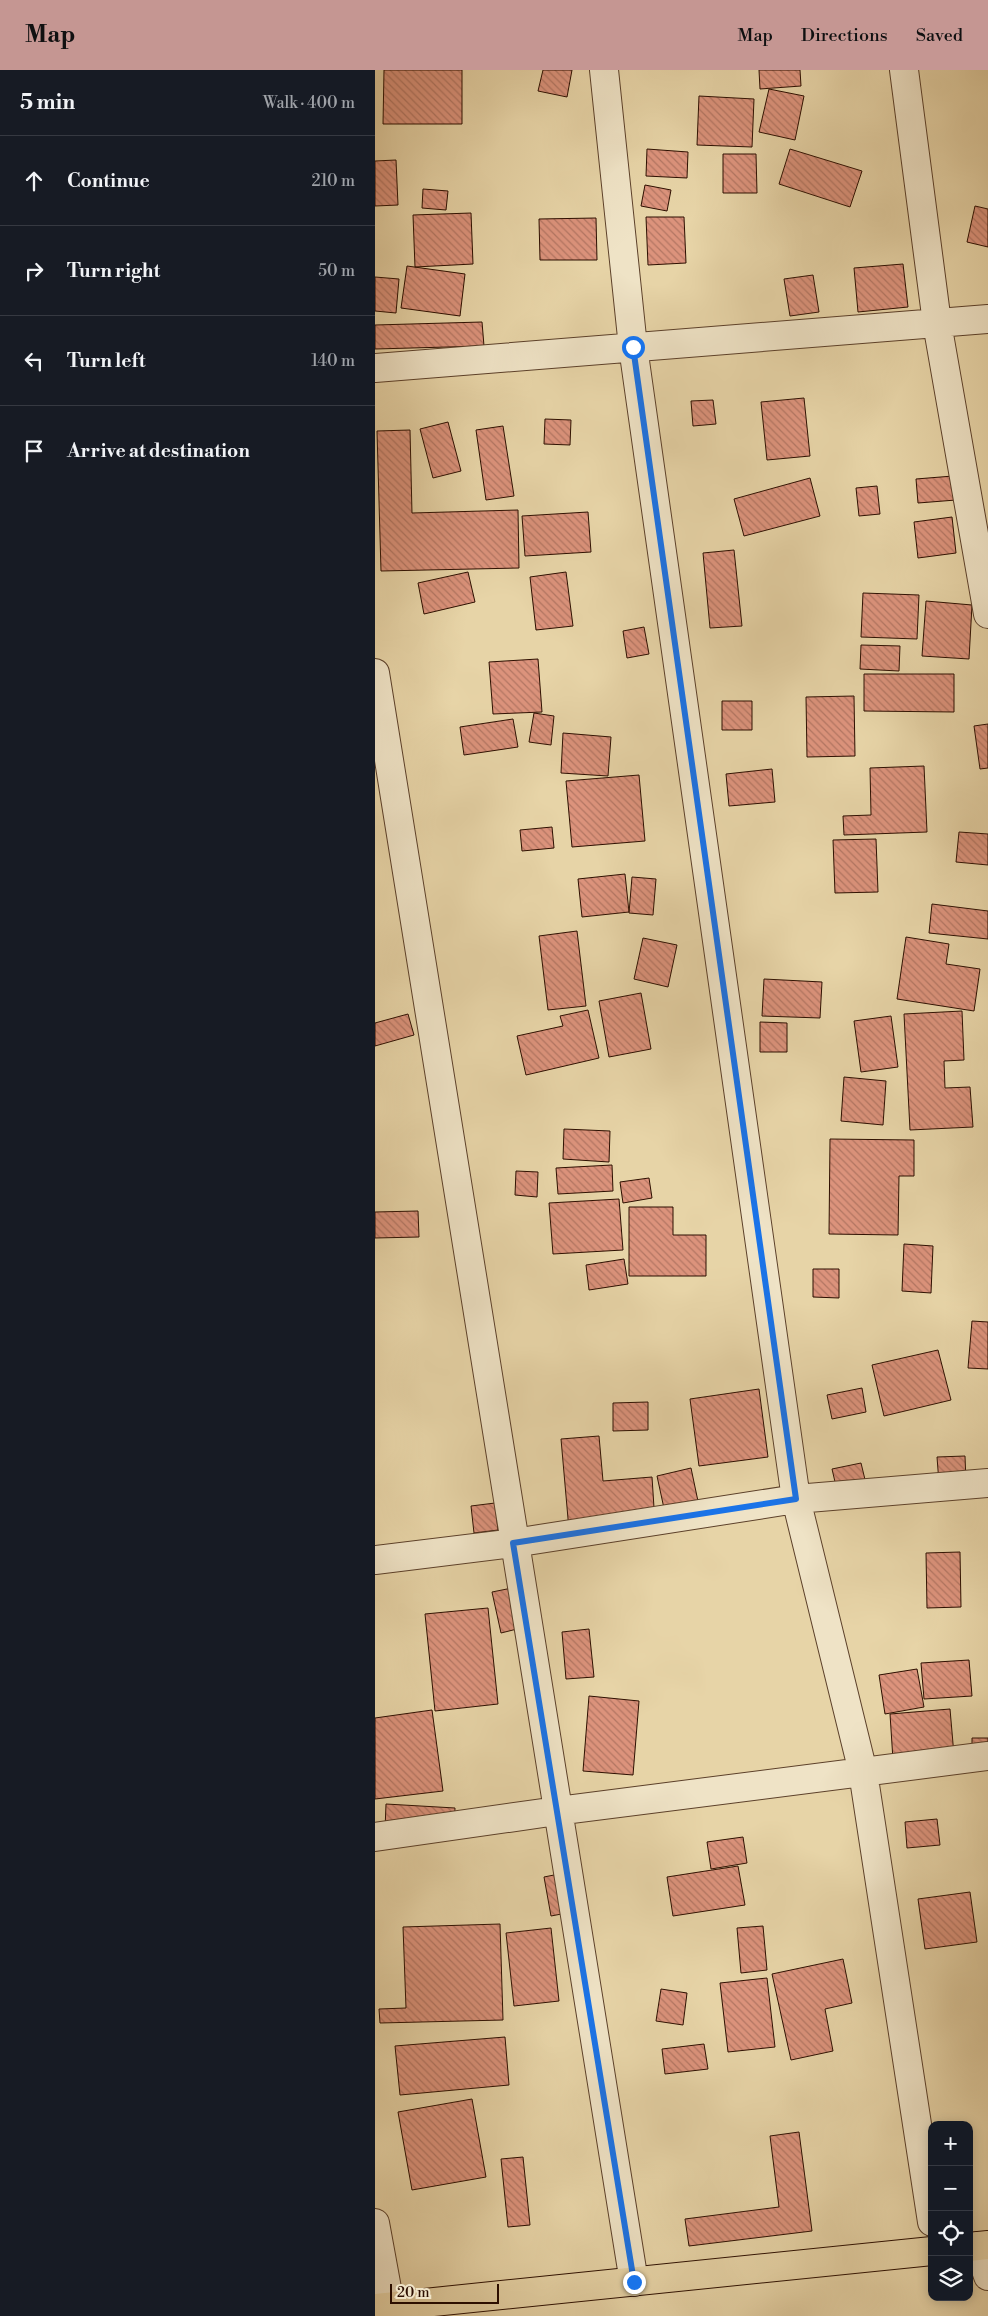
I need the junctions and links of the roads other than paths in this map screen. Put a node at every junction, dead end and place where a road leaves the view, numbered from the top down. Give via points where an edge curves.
1 (604, 70) edge
2 (904, 70) edge
3 (988, 319) edge
4 (937, 323) junction
5 (633, 347) junction
6 (375, 368) edge
7 (988, 614) edge
8 (375, 673) edge
9 (988, 1484) edge
10 (796, 1499) junction
11 (513, 1543) junction
12 (375, 1560) edge
13 (988, 1756) edge
14 (863, 1772) junction
15 (557, 1811) junction
16 (375, 1837) edge
17 (930, 2211) edge
18 (375, 2222) edge
19 (979, 2246) edge
20 (928, 2251) edge
21 (988, 2276) edge
22 (634, 2282) junction
23 (386, 2310) edge

1 - 5 street
2 - 4 street
3 - 4 street
4 - 5 street
4 - 7 street
5 - 6 street
5 - 10 street
8 - 11 street
9 - 10 street
10 - 11 street
10 - 14 street
11 - 12 street
11 - 15 street
13 - 14 street
14 - 15 street
14 - 17 street
15 - 16 street
15 - 22 street
18 - 23 street
19 - 21 street
20 - 22 main road
22 - 23 main road

